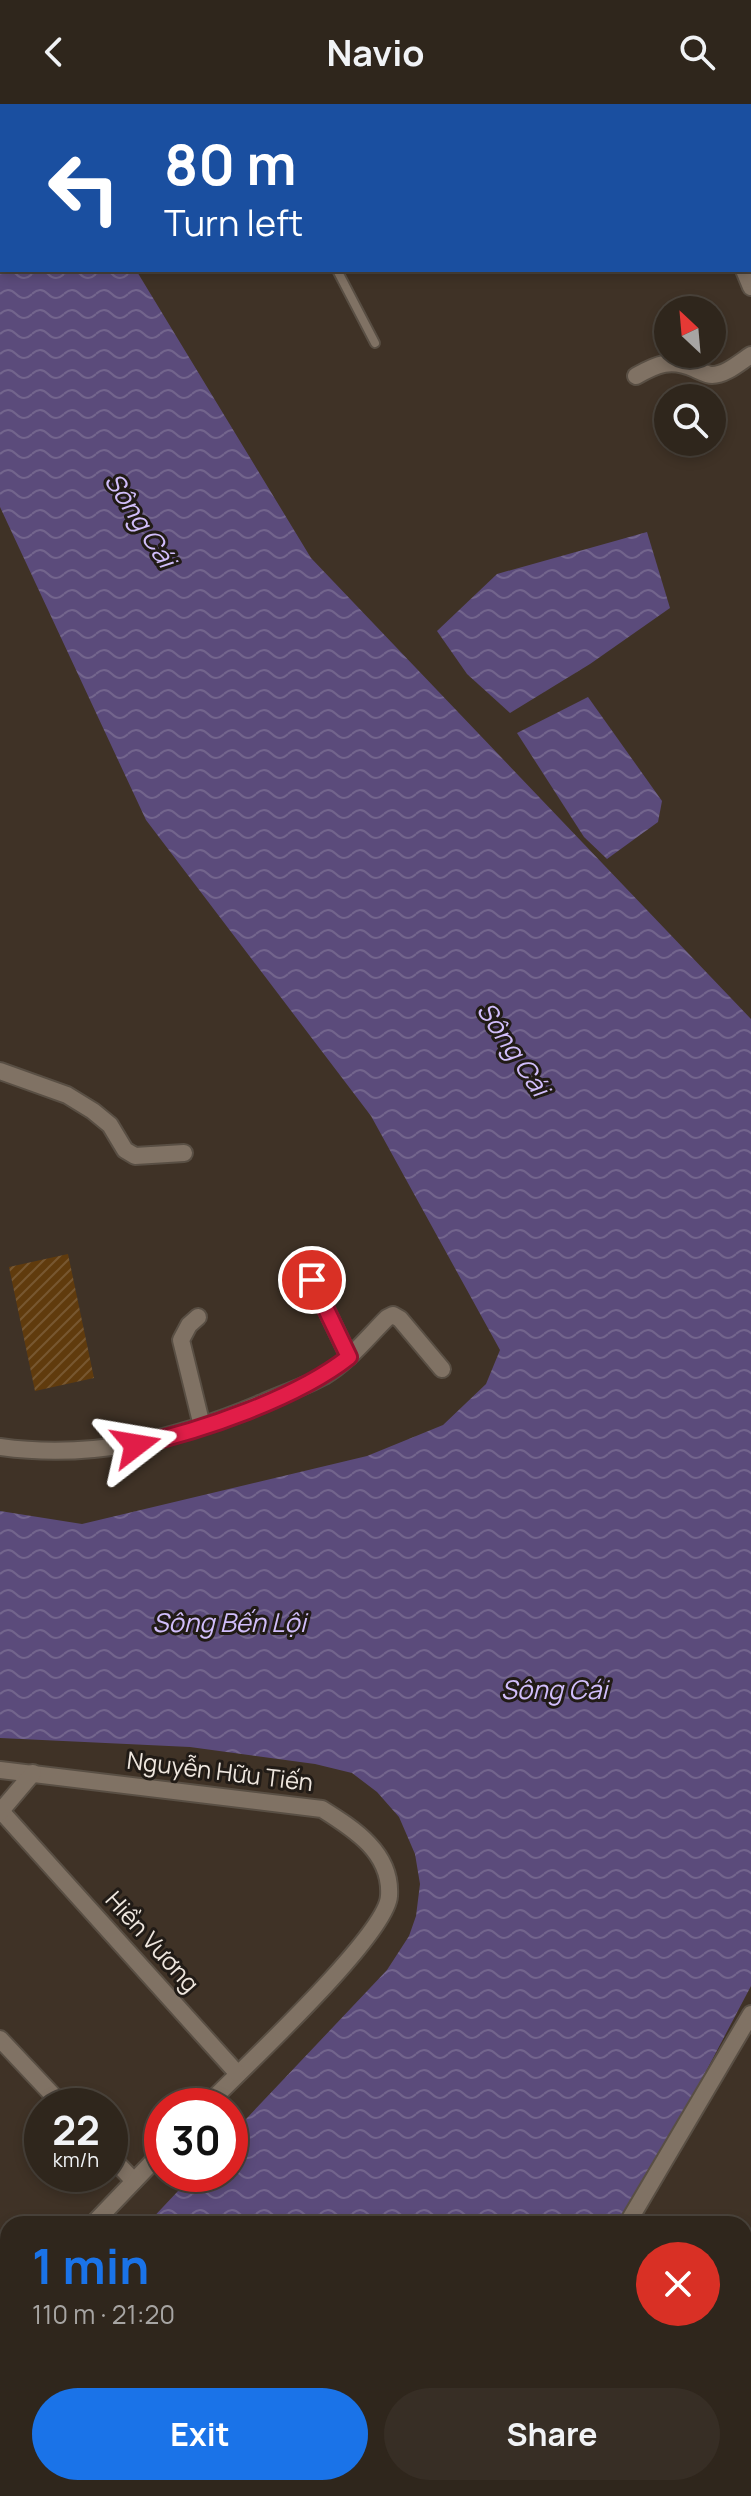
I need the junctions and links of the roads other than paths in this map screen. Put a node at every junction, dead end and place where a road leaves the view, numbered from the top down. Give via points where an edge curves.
1 (338, 272) edge
2 (375, 343) dead end
3 (751, 355) edge
4 (636, 376) dead end
5 (0, 1071) edge
6 (184, 1153) dead end
7 (312, 1280) dead end
8 (198, 1317) dead end
9 (349, 1357) junction
10 (442, 1369) dead end
11 (202, 1426) junction
12 (0, 1447) edge
13 (0, 1770) edge
14 (33, 1773) junction
15 (1, 1812) edge
16 (751, 2014) edge
17 (0, 2039) edge
18 (744, 2041) edge
19 (237, 2073) junction
20 (46, 2088) edge
21 (223, 2088) edge
22 (144, 2171) edge
23 (128, 2175) edge
24 (134, 2181) junction
25 (101, 2216) edge
26 (632, 2216) edge

1 - 2 lane
3 - 4 street via 711,376 670,361
5 - 6 street via 67,1095 93,1111 135,1156
7 - 9 street
8 - 11 street via 181,1340
9 - 10 street via 393,1315
9 - 11 street via 324,1376
11 - 12 street via 111,1449 54,1453
13 - 14 street, Nguyễn Hữu Tiến
14 - 15 street
14 - 19 street, Nguyễn Hữu Tiến via 322,1809 374,1847 390,1894 386,1911 310,2001
15 - 19 street, Hiền Vương
16 - 18 street
17 - 20 street
18 - 26 street
19 - 21 street
22 - 24 street
23 - 24 street
24 - 25 street

